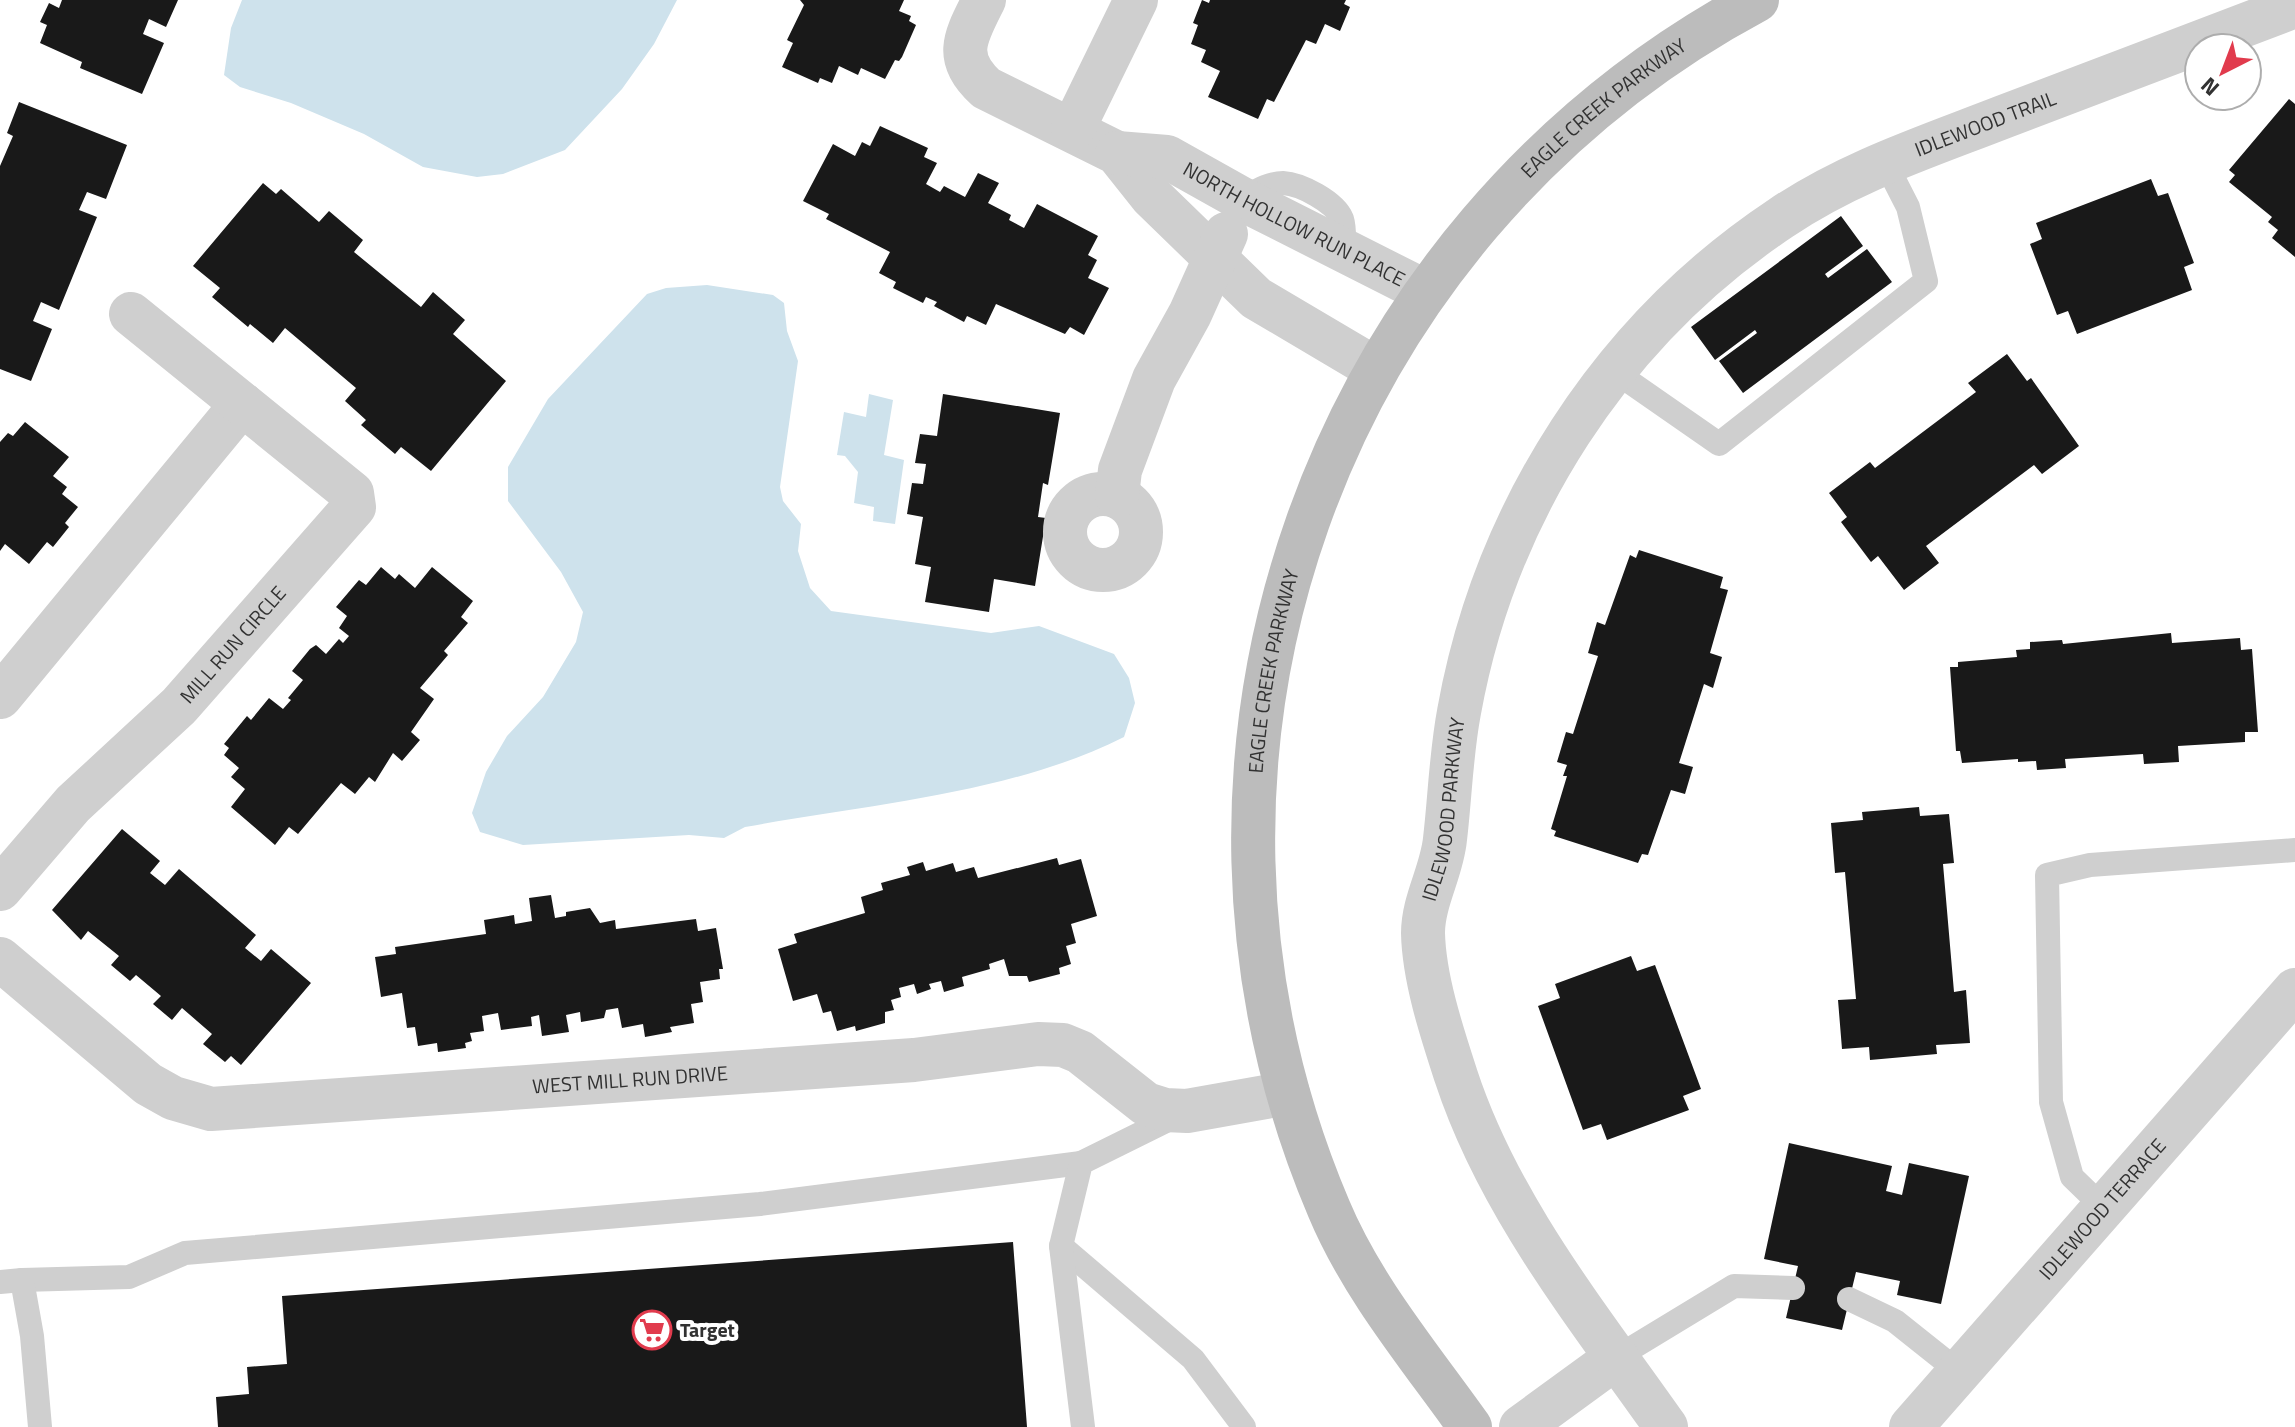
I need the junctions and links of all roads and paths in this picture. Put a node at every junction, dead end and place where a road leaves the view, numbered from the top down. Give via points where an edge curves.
1 (984, 0) edge
2 (1136, 0) edge
3 (1757, 0) edge
4 (2295, 6) edge
5 (1073, 129) junction
6 (1117, 153) junction
7 (1885, 162) junction
8 (1242, 199) junction
9 (1215, 258) junction
10 (1698, 282) joint
11 (1426, 292) junction
12 (131, 314) dead end
13 (1376, 369) junction
14 (1614, 371) junction
15 (242, 404) junction
16 (1117, 496) dead end
17 (0, 697) edge
18 (2295, 850) edge
19 (0, 889) edge
20 (0, 959) edge
21 (2295, 990) edge
22 (1288, 1093) junction
23 (1187, 1111) junction
24 (1081, 1163) junction
25 (2104, 1208) junction
26 (1061, 1246) junction
27 (11, 1281) edge
28 (1793, 1288) dead end
29 (1849, 1299) dead end
30 (1617, 1357) junction
31 (1959, 1372) junction
32 (40, 1427) edge
33 (1083, 1427) edge
34 (1244, 1427) edge
35 (1470, 1427) edge
36 (1521, 1427) edge
37 (1666, 1427) edge
38 (1911, 1427) edge

1 - 5 street, NORTH HOLLOW RUN PLACE via 968,34 964,59 971,73 986,88
2 - 5 street
3 - 11 street, EAGLE CREEK PARKWAY via 1672,50 1575,125 1489,209
4 - 7 street, IDLEWOOD TRAIL
5 - 6 street, NORTH HOLLOW RUN PLACE
6 - 8 street, NORTH HOLLOW RUN PLACE via 1167,157
6 - 9 street, NORTH HOLLOW RUN PLACE via 1152,197
7 - 10 street, IDLEWOOD TRAIL via 1782,217
7 - 14 lane via 1908,207 1926,281 1719,444
8 - 9 street
8 - 11 street, NORTH HOLLOW RUN PLACE
9 - 13 street, NORTH HOLLOW RUN PLACE via 1256,298
9 - 16 street via 1154,379 1120,470
10 - 14 street, IDLEWOOD PARKWAY
11 - 13 street, EAGLE CREEK PARKWAY
12 - 15 street, MILL RUN CIRCLE
13 - 22 street, EAGLE CREEK PARKWAY via 1334,452 1296,551 1267,669 1259,728 1252,820 1255,912
14 - 30 street, IDLEWOOD PARKWAY via 1535,491 1487,603 1459,711 1445,845 1423,931 1456,1075 1484,1146 1525,1224
15 - 17 street
15 - 19 street, MILL RUN CIRCLE via 352,493 354,507 179,706 73,804
18 - 25 lane via 2090,865 2047,875 2051,1102 2072,1177
20 - 23 street, WEST MILL RUN DRIVE via 148,1084 196,1107 234,1110 851,1065 1038,1044 1080,1052 1146,1104
21 - 25 street, IDLEWOOD TERRACE
22 - 23 street, WEST MILL RUN DRIVE
22 - 35 street, EAGLE CREEK PARKWAY via 1340,1233
23 - 24 lane
24 - 26 lane
24 - 27 lane via 760,1204 185,1253 129,1277
25 - 31 street, IDLEWOOD TERRACE
26 - 33 lane
26 - 34 lane via 1193,1359
27 - 32 lane
28 - 30 lane via 1734,1286
29 - 31 lane via 1895,1321
30 - 36 street
30 - 37 street
31 - 38 street, IDLEWOOD TERRACE

